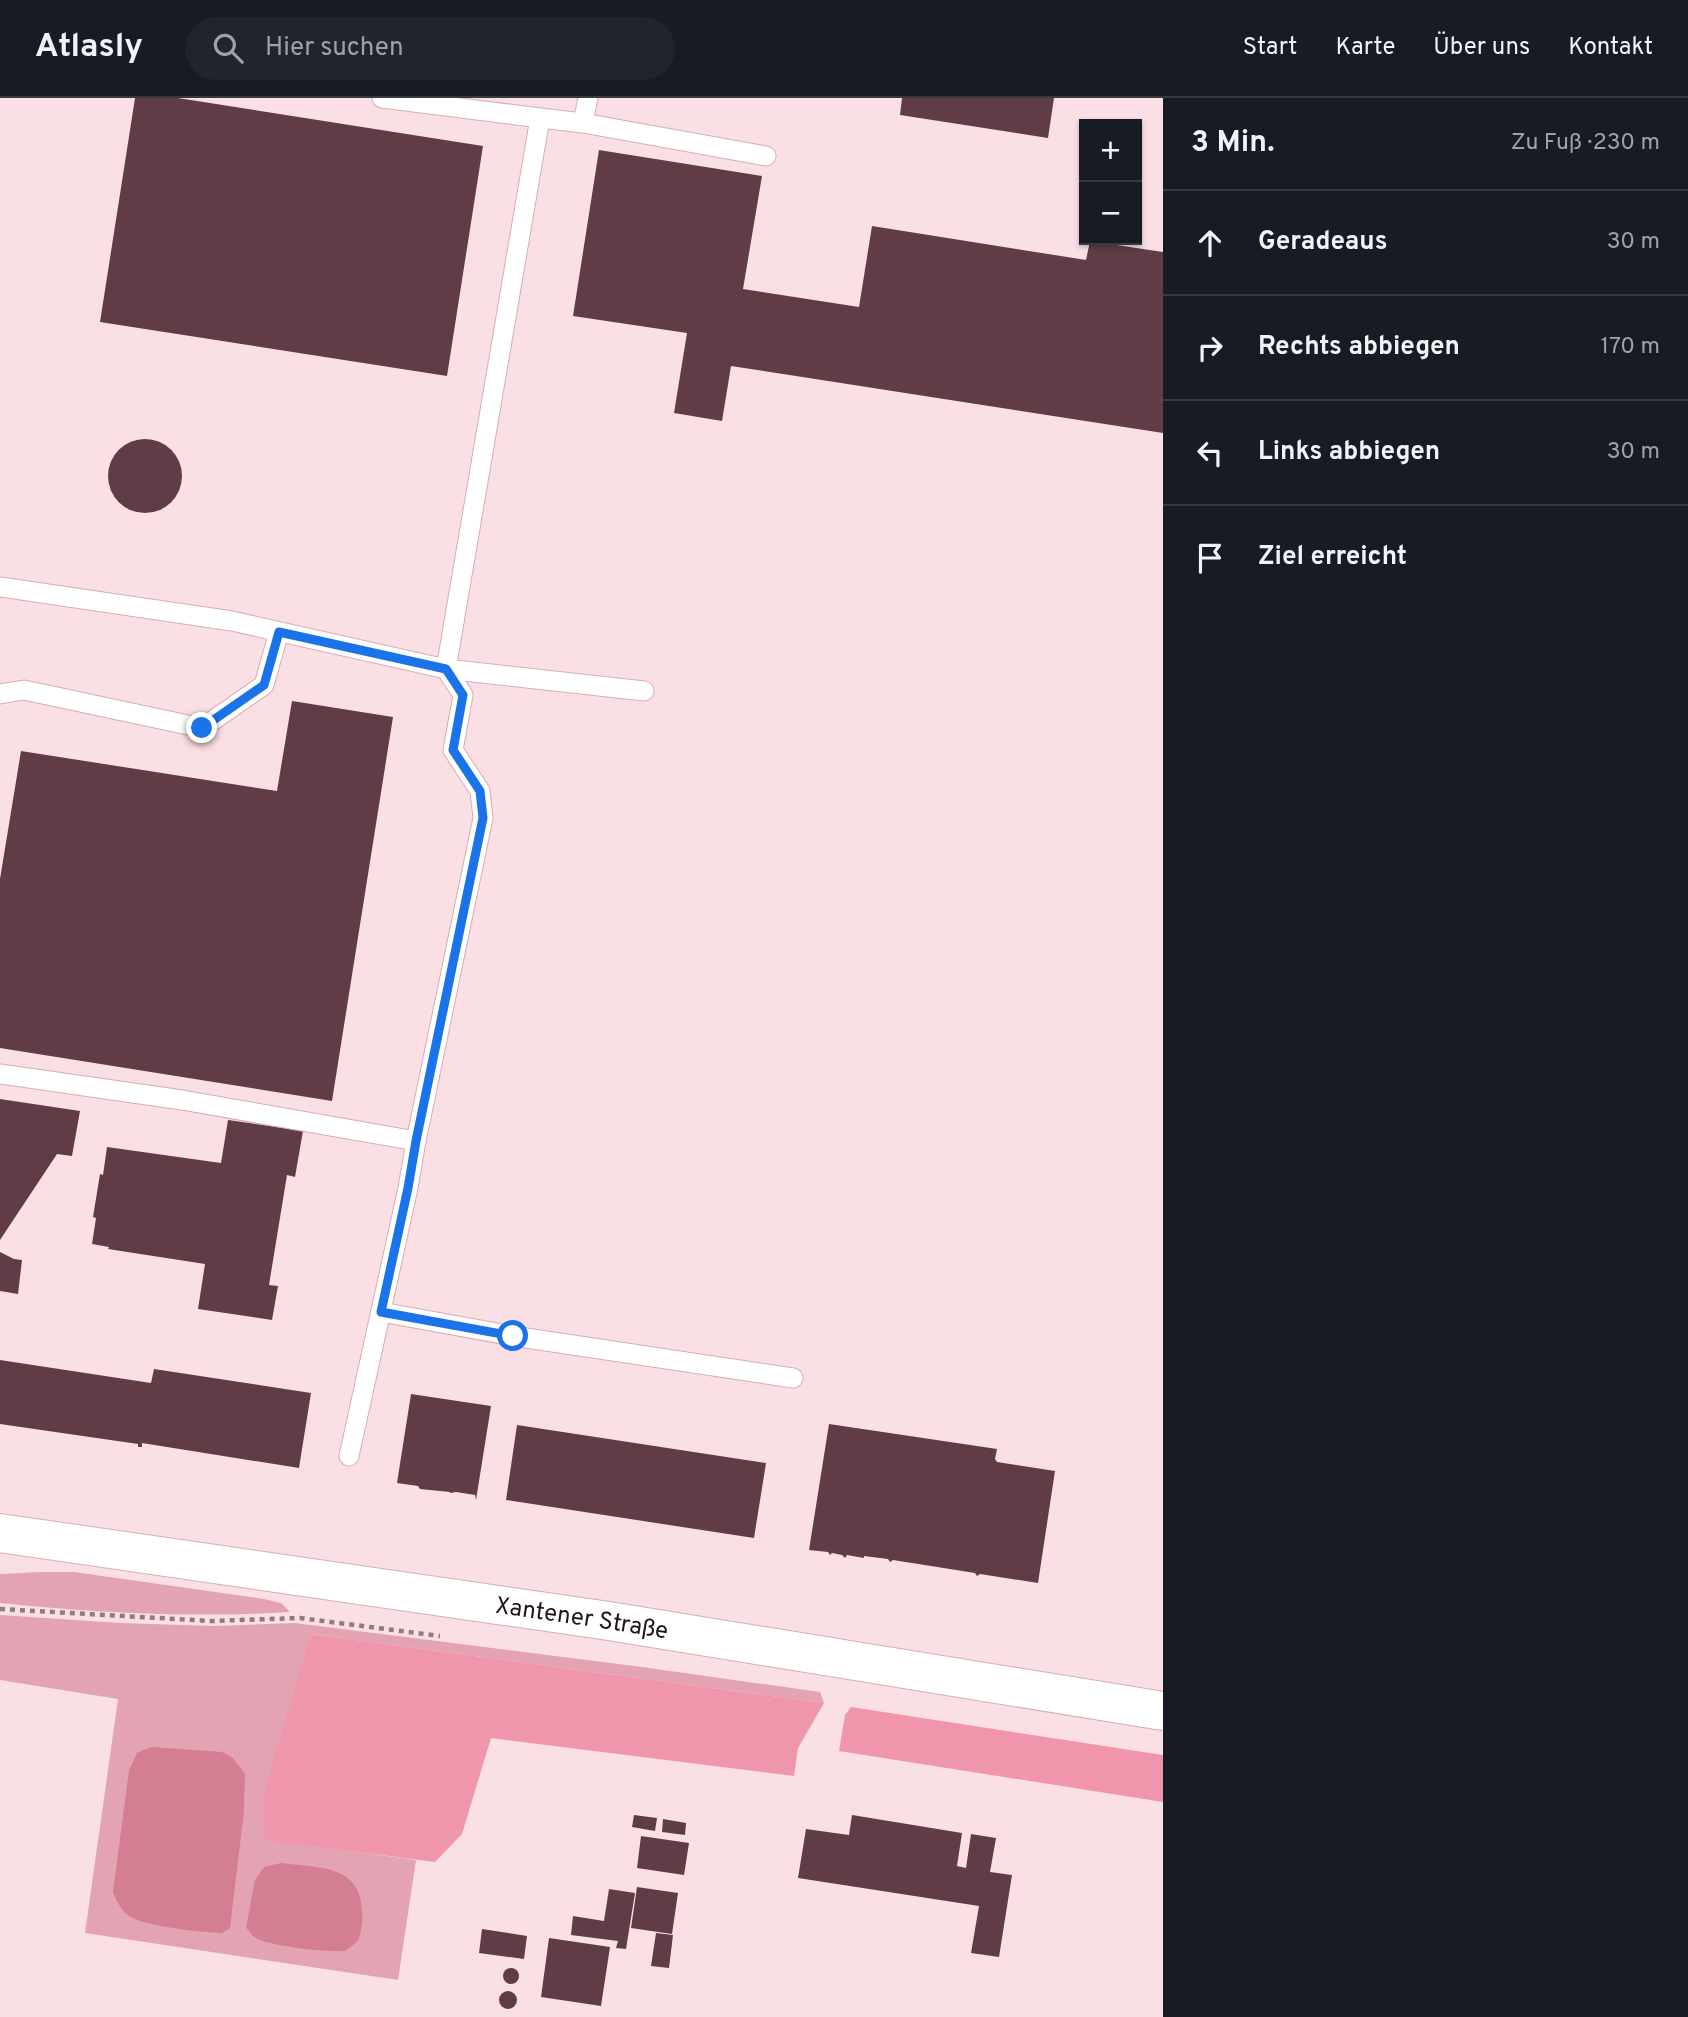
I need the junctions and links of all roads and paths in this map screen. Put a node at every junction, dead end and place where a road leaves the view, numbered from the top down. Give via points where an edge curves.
1 (382, 98) edge
2 (588, 98) edge
3 (540, 118) junction
4 (583, 123) junction
5 (766, 156) dead end
6 (0, 587) edge
7 (279, 632) junction
8 (446, 669) junction
9 (644, 691) dead end
10 (0, 694) edge
11 (0, 1074) edge
12 (416, 1141) junction
13 (381, 1312) junction
14 (793, 1378) dead end
15 (349, 1456) dead end
16 (0, 1532) edge
17 (0, 1609) edge
18 (446, 1637) dead end
19 (1163, 1711) edge

1 - 3 lane
2 - 4 lane
3 - 4 lane
3 - 8 lane
4 - 5 lane
6 - 7 lane
7 - 8 lane
7 - 10 lane via 264,685 202,728 24,690
8 - 9 lane
8 - 12 lane via 463,695 453,750 480,791 483,818
11 - 12 lane
12 - 13 lane
13 - 14 lane
13 - 15 lane
16 - 19 main road, Xantener Straße via 609,1621
17 - 18 path via 211,1620 300,1618

